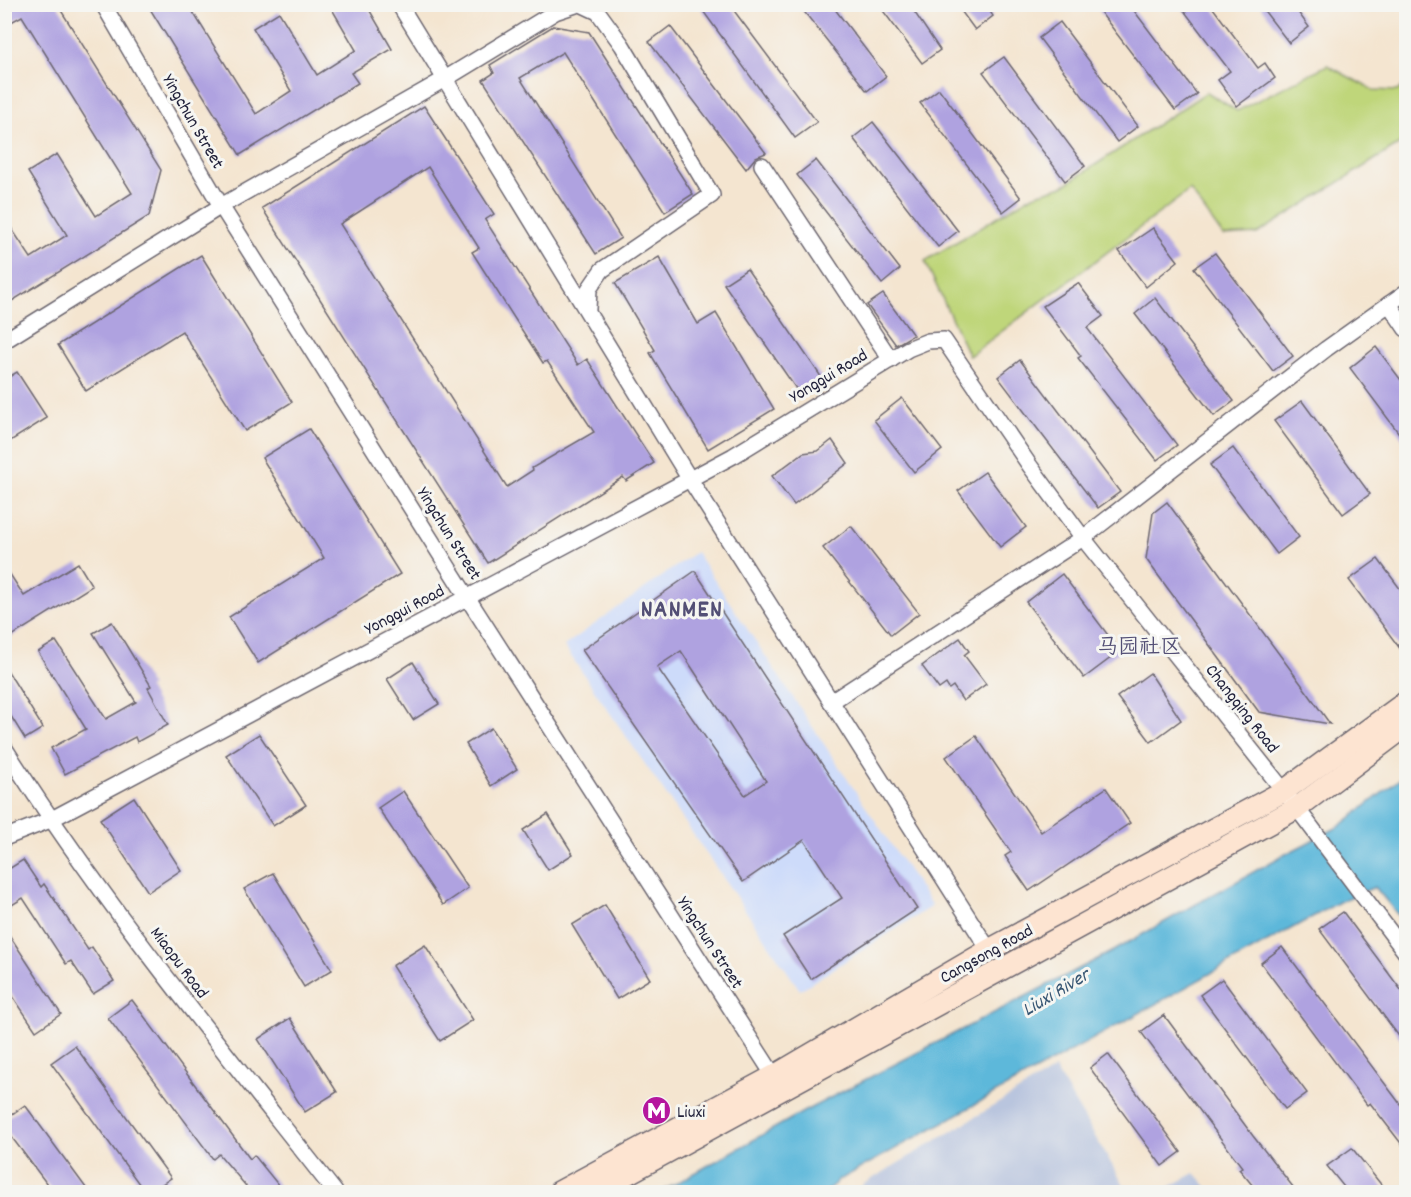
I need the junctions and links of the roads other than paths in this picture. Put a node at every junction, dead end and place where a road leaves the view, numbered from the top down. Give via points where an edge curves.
1 (103, 4) edge
2 (399, 4) edge
3 (580, 4) edge
4 (446, 79) junction
5 (762, 165) dead end
6 (221, 206) junction
7 (1407, 292) edge
8 (1389, 304) junction
9 (588, 309) junction
10 (1407, 329) edge
11 (944, 340) joint
12 (4, 342) edge
13 (891, 360) junction
14 (689, 478) junction
15 (1083, 538) junction
16 (467, 597) junction
17 (831, 702) junction
18 (1407, 702) edge
19 (1407, 726) edge
20 (4, 747) edge
21 (1295, 805) junction
22 (50, 820) junction
23 (4, 838) edge
24 (989, 950) junction
25 (1407, 953) edge
26 (774, 1076) junction
27 (335, 1192) edge
28 (559, 1192) edge
29 (594, 1192) edge

1 - 6 street, Yingchun Street
2 - 4 street
3 - 4 street via 555,12
3 - 9 street via 598,12 622,45 712,195 602,270 589,289
4 - 6 street
4 - 9 street
5 - 13 street
6 - 12 street
6 - 16 street, Yingchun Street
7 - 8 street
8 - 10 street
8 - 15 street
9 - 14 street
11 - 13 street, Yonggui Road via 928,341
11 - 15 street, Changqing Road
13 - 14 street, Yonggui Road via 734,456
14 - 16 street, Yonggui Road
14 - 17 street
15 - 17 street
15 - 21 street, Changqing Road
16 - 22 street, Yonggui Road
16 - 26 street, Yingchun Street
17 - 24 street
18 - 21 main road, Cangsong Road
19 - 21 main road, Cangsong Road
20 - 22 street, Miaopu Road
21 - 24 main road, Cangsong Road
21 - 25 street, Changqing Road
21 - 29 main road, Cangsong Road
22 - 23 street, Yonggui Road
22 - 27 street, Miaopu Road via 153,961
24 - 26 main road, Cangsong Road
26 - 28 main road, Cangsong Road

